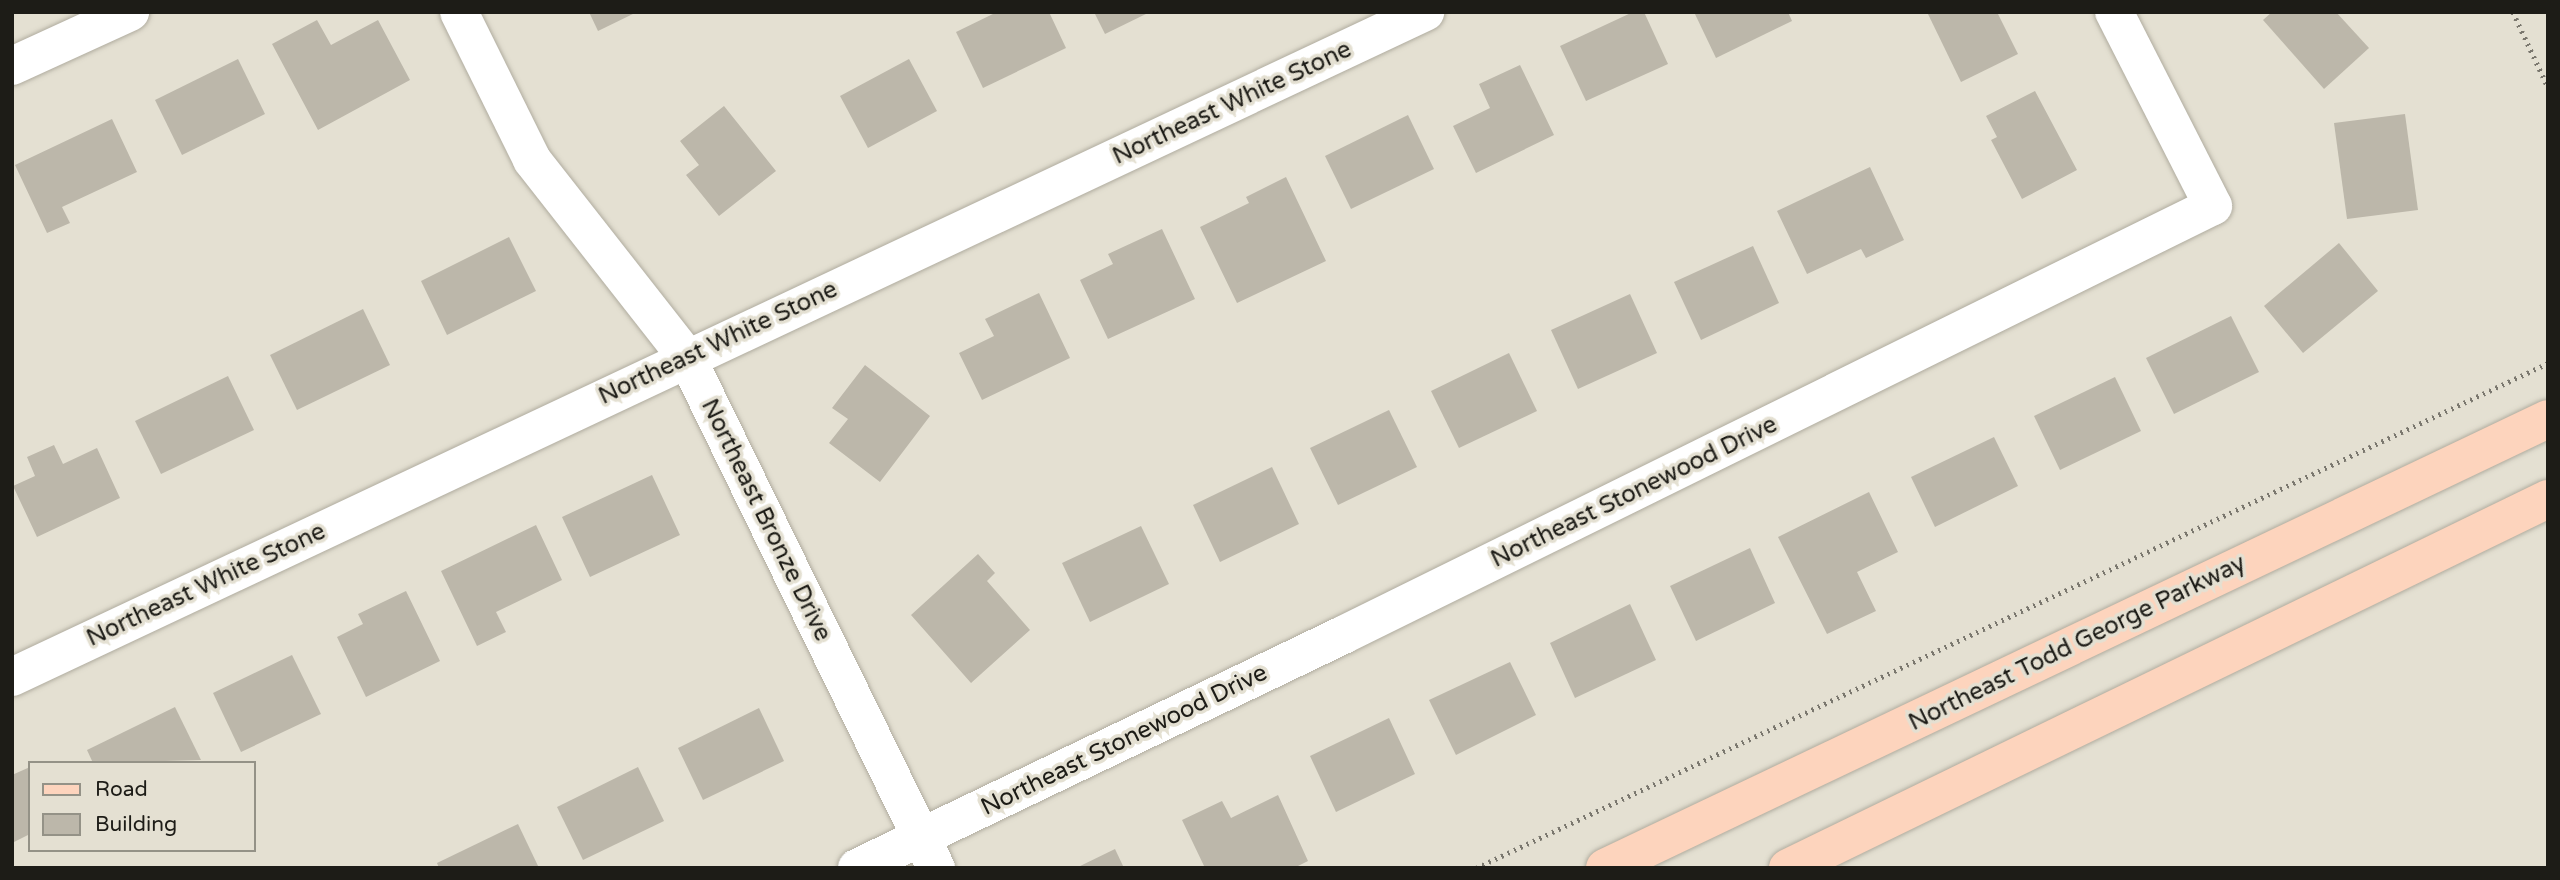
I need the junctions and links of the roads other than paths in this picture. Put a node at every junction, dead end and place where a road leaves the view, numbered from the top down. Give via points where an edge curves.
1 (131, 12) edge
2 (459, 12) edge
3 (1425, 12) edge
4 (2114, 12) edge
5 (12, 66) edge
6 (687, 358) junction
7 (2548, 419) edge
8 (2548, 499) edge
9 (12, 677) edge
10 (929, 852) edge
11 (857, 868) edge
12 (1605, 868) edge
13 (1788, 868) edge

1 - 5 street
2 - 6 street, Northeast Bronze Drive via 532,160
3 - 6 street, Northeast White Stone
4 - 10 street, Northeast Stonewood Drive via 2213,206 1343,635
6 - 9 street, Northeast White Stone
6 - 10 street, Northeast Bronze Drive
7 - 12 main road, Northeast Todd George Parkway
8 - 13 main road
10 - 11 street, Northeast Stonewood Drive

